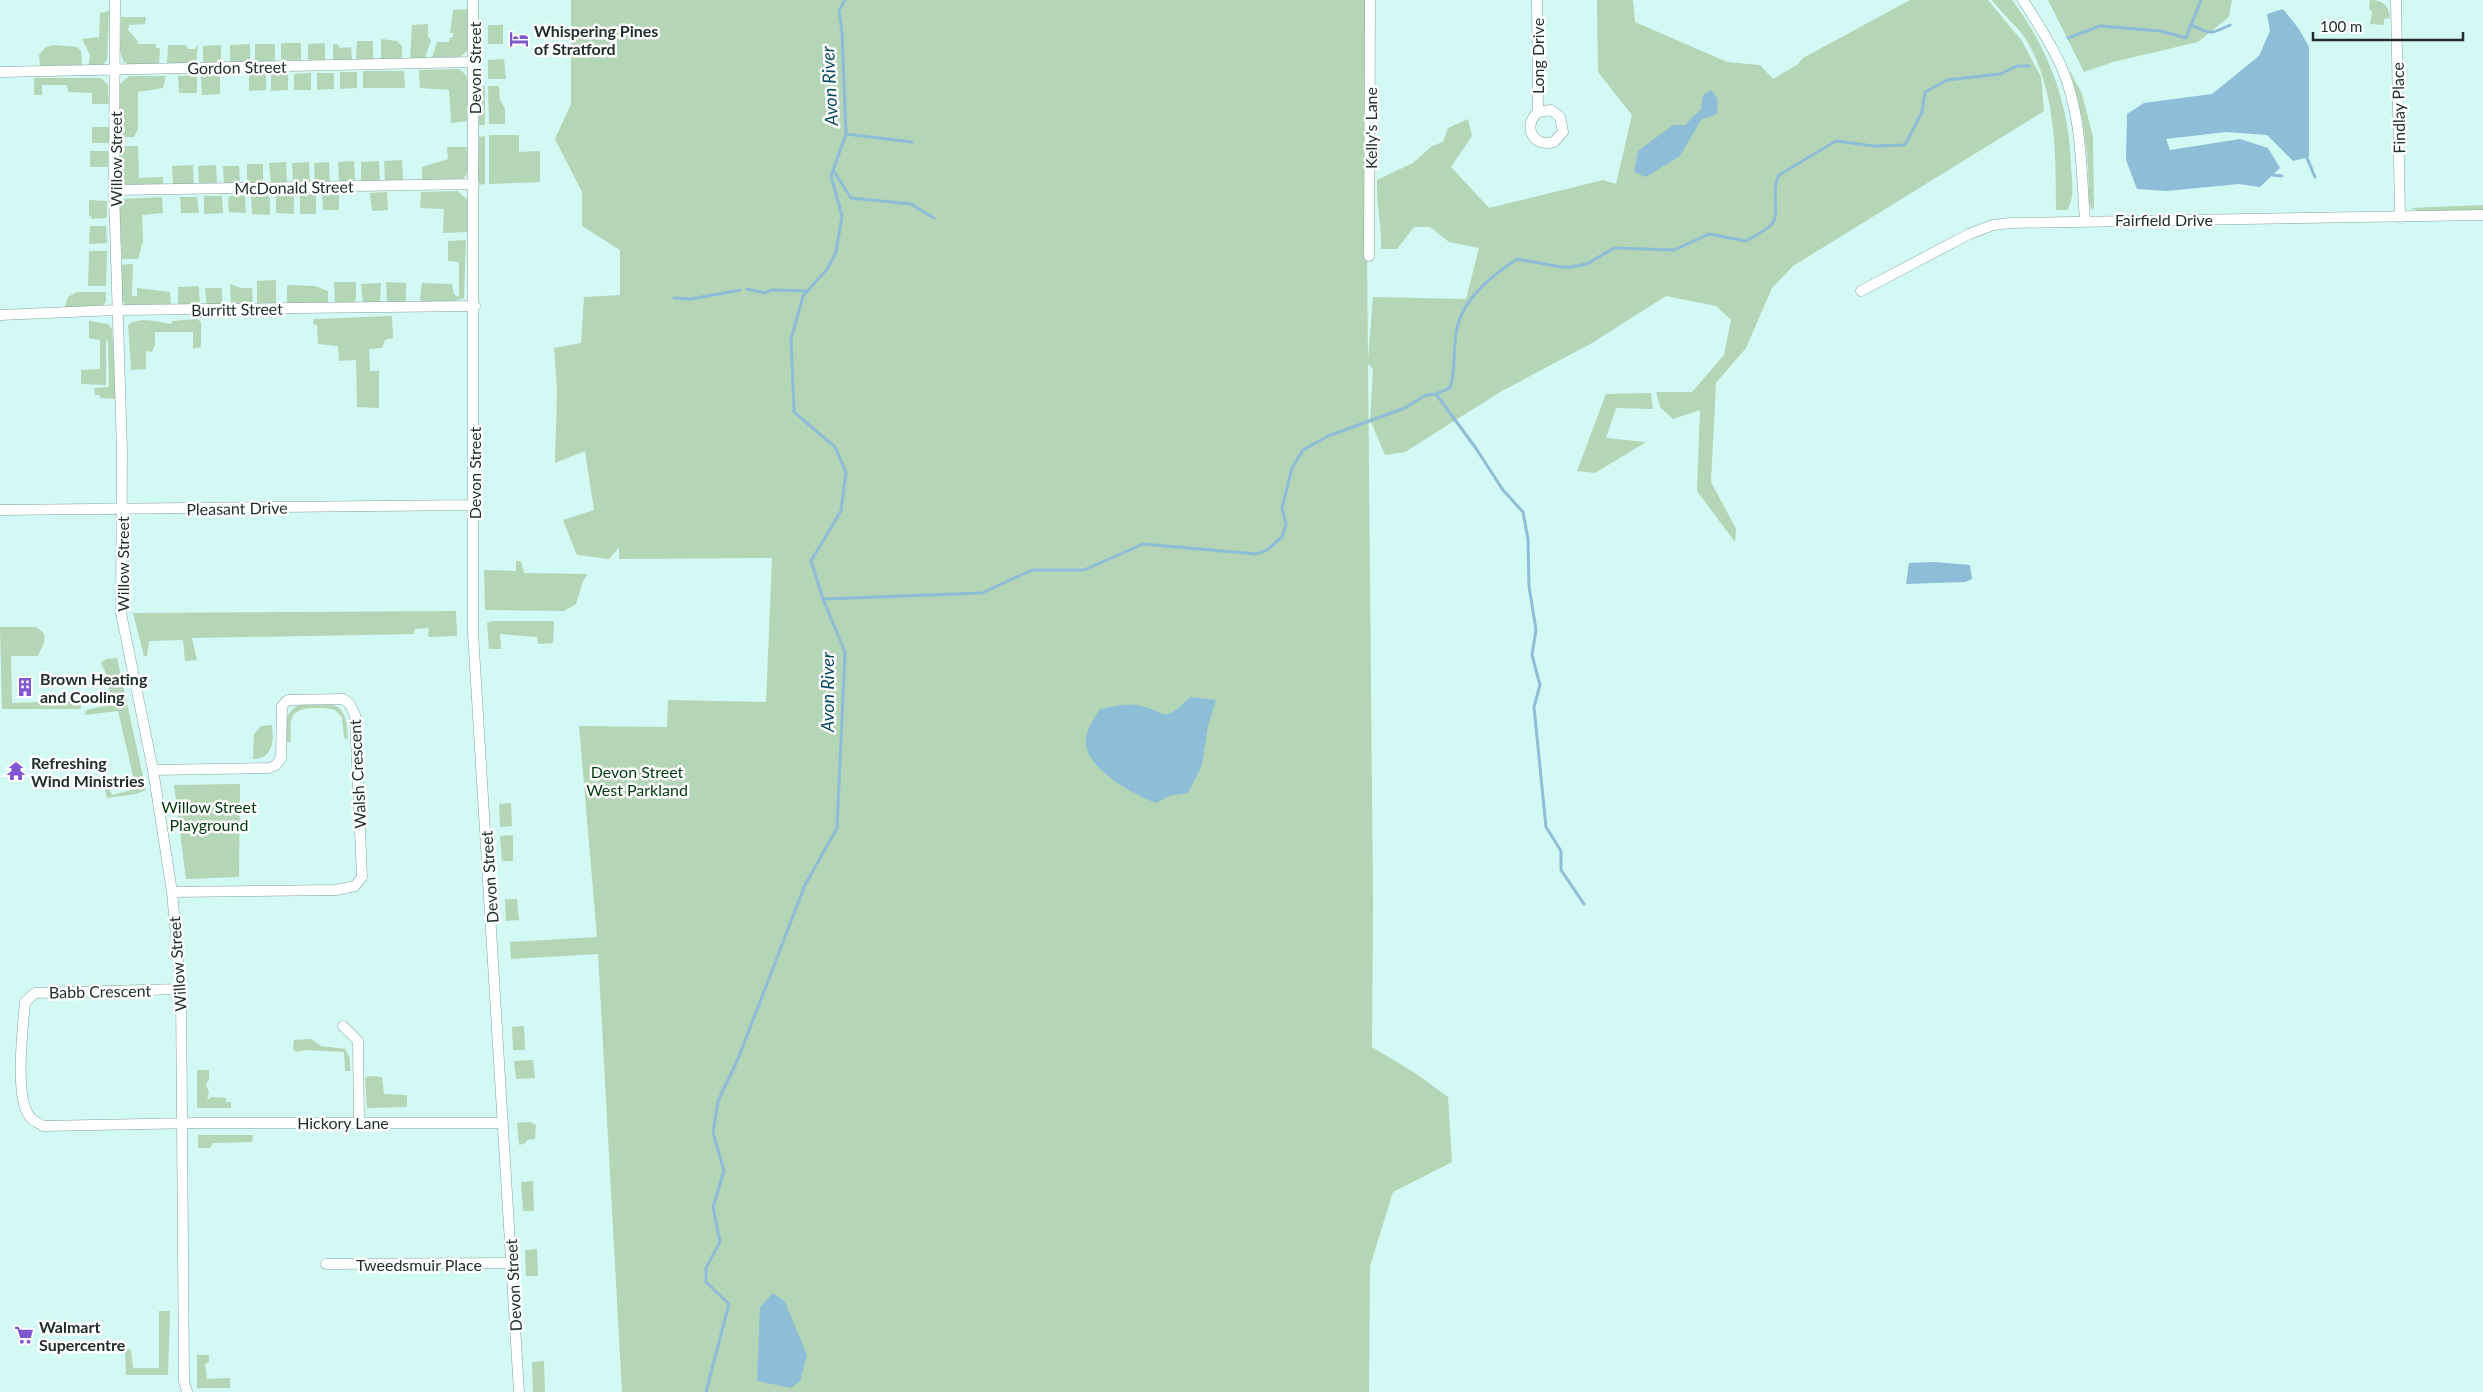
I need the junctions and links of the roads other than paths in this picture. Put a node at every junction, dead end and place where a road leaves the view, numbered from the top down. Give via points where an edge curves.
1 (115, 0) edge
2 (474, 0) edge
3 (1370, 0) edge
4 (1537, 0) edge
5 (2023, 0) edge
6 (2396, 0) edge
7 (474, 62) junction
8 (114, 70) junction
9 (0, 72) edge
10 (1538, 112) dead end
11 (474, 184) junction
12 (114, 190) junction
13 (2483, 215) edge
14 (2400, 217) junction
15 (2085, 220) junction
16 (1369, 256) dead end
17 (1861, 291) dead end
18 (475, 306) junction
19 (117, 310) junction
20 (0, 314) edge
21 (474, 505) junction
22 (122, 509) junction
23 (0, 510) edge
24 (153, 770) junction
25 (172, 892) junction
26 (181, 990) junction
27 (343, 1026) dead end
28 (359, 1122) junction
29 (182, 1123) junction
30 (503, 1123) junction
31 (512, 1263) junction
32 (326, 1264) dead end
33 (187, 1392) edge
34 (519, 1392) edge

1 - 8 street, Willow Street
2 - 7 street, Devon Street
3 - 16 street, Kelly's Lane
4 - 10 street, Long Drive
5 - 15 street via 2061,66 2072,98
6 - 14 street, Findlay Place
7 - 8 street, Gordon Street
7 - 11 street, Devon Street
8 - 9 street, Gordon Street
8 - 12 street, Willow Street
11 - 12 street, McDonald Street
11 - 18 street, Devon Street
12 - 19 street, Willow Street
13 - 14 street, Fairfield Drive
14 - 15 street, Fairfield Drive
15 - 17 street, Fairfield Drive via 1992,225
18 - 19 street, Burritt Street
18 - 21 street, Devon Street
19 - 20 street, Burritt Street
19 - 22 street, Willow Street
21 - 22 street, Pleasant Drive
21 - 30 street, Devon Street via 473,633
22 - 23 street, Pleasant Drive
22 - 24 street, Willow Street via 121,613
24 - 25 street, Willow Street
24 - 25 street, Walsh Crescent via 269,768 276,765 281,758 282,706 288,700 343,698 355,715 362,877 355,886 336,890
25 - 26 street, Willow Street
26 - 29 street, Willow Street
26 - 29 street, Babb Crescent via 35,993 25,1002 21,1054 22,1101 30,1117 43,1126
27 - 28 street via 358,1041
28 - 29 street, Hickory Lane
28 - 30 street, Hickory Lane
29 - 33 street, Willow Street via 184,1381
30 - 31 street, Devon Street
31 - 32 street, Tweedsmuir Place
31 - 34 street, Devon Street

